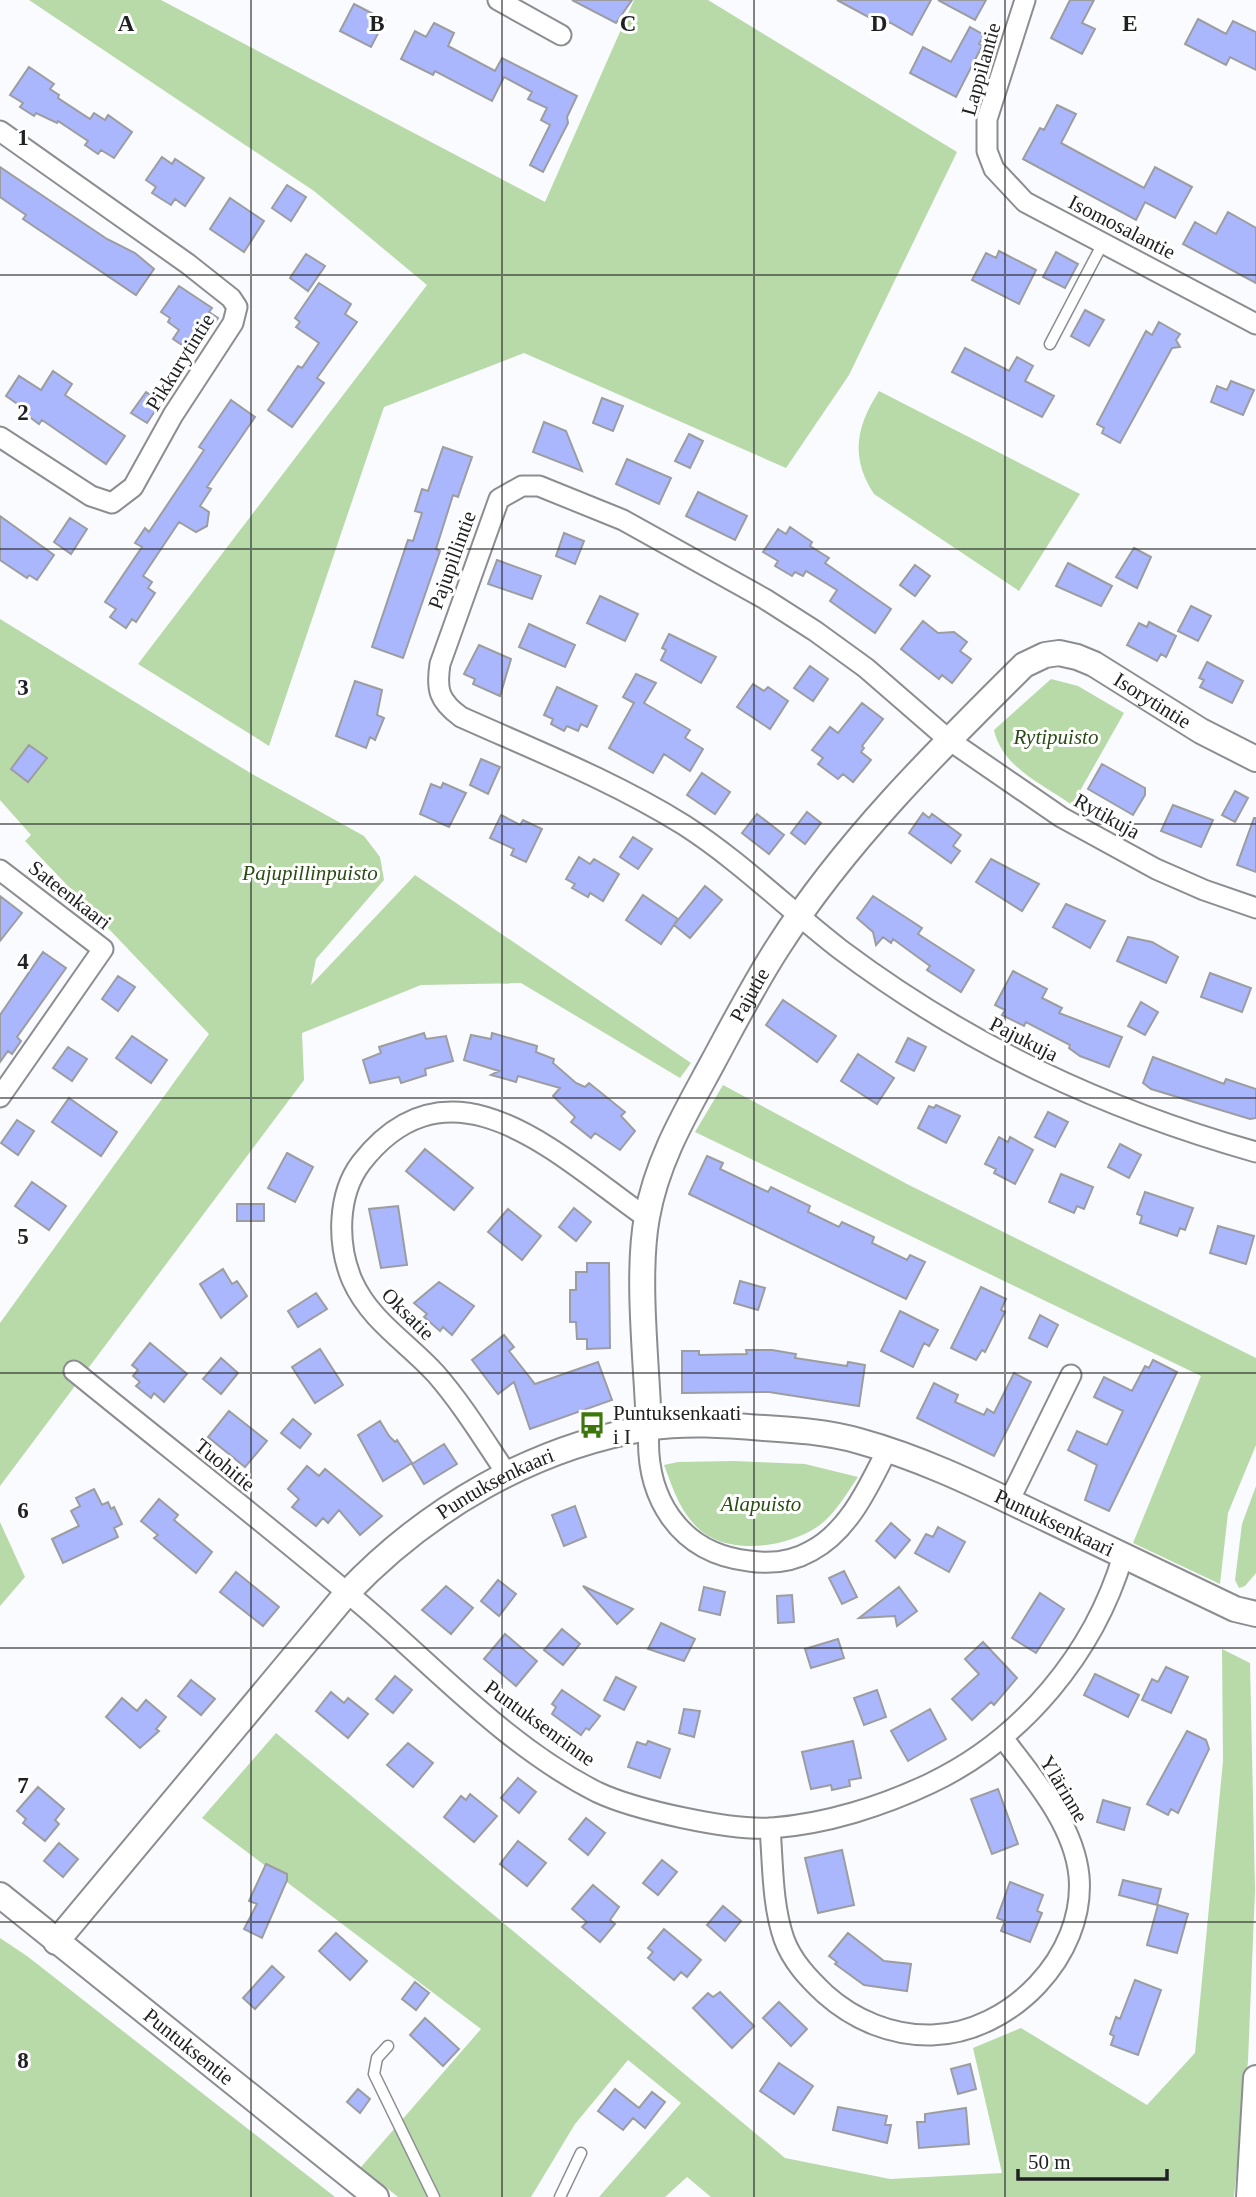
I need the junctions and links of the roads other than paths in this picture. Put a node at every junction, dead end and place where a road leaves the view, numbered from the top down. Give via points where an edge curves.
1 (498, 0) edge
2 (1025, 0) edge
3 (561, 35) dead end
4 (0, 131) edge
5 (987, 151) joint
6 (1103, 243) junction
7 (1256, 324) edge
8 (1050, 344) dead end
9 (0, 437) edge
10 (1045, 655) joint
11 (949, 740) junction
12 (1256, 759) edge
13 (0, 870) edge
14 (1256, 908) edge
15 (800, 915) junction
16 (0, 1097) edge
17 (1256, 1152) edge
18 (647, 1219) junction
19 (74, 1371) dead end
20 (1071, 1375) dead end
21 (649, 1428) junction
22 (887, 1450) junction
23 (507, 1474) junction
24 (1009, 1501) junction
25 (1123, 1556) junction
26 (347, 1593) junction
27 (1256, 1614) edge
28 (1003, 1738) junction
29 (770, 1828) junction
30 (0, 1895) edge
31 (56, 1942) junction
32 (388, 2046) dead end
33 (1256, 2078) edge
34 (581, 2153) dead end
35 (371, 2195) edge
36 (433, 2197) edge
37 (560, 2197) edge
38 (1249, 2197) edge

1 - 3 street
2 - 5 street, Lappilantie via 987,119
4 - 9 street, Pikkurytintie via 188,264 237,307 233,323 133,487 112,503 91,496
5 - 6 street, Isomosalantie via 994,169 1025,202
6 - 7 street, Isomosalantie
6 - 8 lane
10 - 11 street, Pajutie via 1024,665
10 - 12 street, Isorytintie via 1059,653 1094,664 1201,731
11 - 14 street, Rytikuja via 1062,817 1109,843 1204,890
11 - 15 street, Pajutie
11 - 15 street, Pajupillintie via 815,631 623,520 539,486 522,486 499,499 440,664 437,686 441,700 460,717 635,796 714,846
13 - 16 street, Sateenkaari via 103,949
15 - 17 street, Pajukuja via 896,990 995,1051 1099,1098
15 - 18 street, Pajutie via 738,1012 685,1113 667,1149
18 - 21 street, Pajutie via 644,1288
18 - 23 street, Oksatie via 515,1126 457,1109 410,1123 388,1136 355,1171 342,1220 346,1258 362,1300 381,1324 434,1371
19 - 26 street, Tuohitie
20 - 24 street
21 - 22 street, Puntuksenkaari via 732,1426 808,1431
21 - 22 street via 652,1480 684,1533 715,1556 766,1563 793,1559 830,1538 860,1500
21 - 23 street, Puntuksenkaari via 558,1453
22 - 24 street, Puntuksenkaari via 943,1469
23 - 26 street, Puntuksenkaari via 418,1528
24 - 25 street, Puntuksenkaari
25 - 27 street, Puntuksenkaari via 1235,1609
25 - 28 street, Puntuksenrinne via 1089,1635 1064,1675
26 - 29 street, Puntuksenrinne via 520,1742 598,1792 636,1807 682,1817
26 - 31 street, Puntuksenkaari
28 - 29 street, Puntuksenrinne via 972,1760 901,1797
28 - 29 street, Ylärinne via 1040,1787 1071,1845 1079,1875 1078,1905 1057,1961 1037,1987 966,2029 933,2035 895,2032 866,2022 810,1980 790,1950 777,1912
30 - 31 street, Puntuksentie
31 - 35 street, Puntuksentie
32 - 36 lane via 377,2058 374,2074
33 - 38 street
34 - 37 lane

